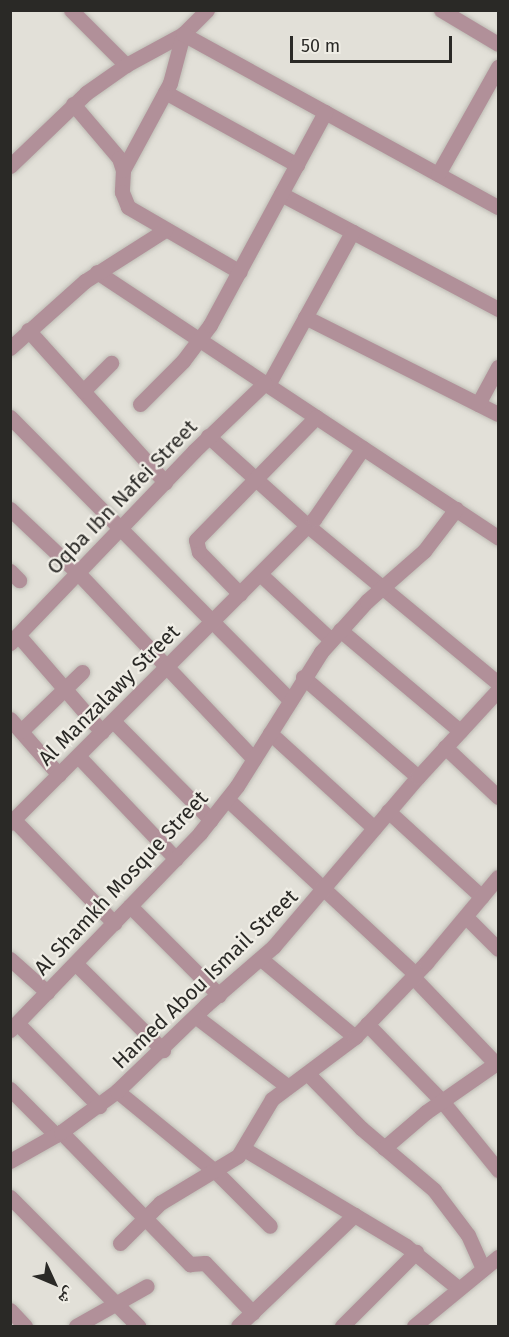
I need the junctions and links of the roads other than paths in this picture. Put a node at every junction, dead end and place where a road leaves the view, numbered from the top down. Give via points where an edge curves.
1 (71, 10) edge
2 (441, 10) edge
3 (199, 14) edge
4 (183, 34) junction
5 (498, 44) edge
6 (126, 65) junction
7 (498, 68) edge
8 (165, 92) junction
9 (73, 104) junction
10 (325, 112) junction
11 (297, 165) junction
12 (10, 166) edge
13 (123, 171) junction
14 (438, 174) junction
15 (281, 194) junction
16 (498, 207) edge
17 (165, 230) junction
18 (352, 232) junction
19 (97, 272) junction
20 (240, 272) junction
21 (498, 309) edge
22 (305, 317) junction
23 (28, 330) junction
24 (200, 340) junction
25 (10, 348) edge
26 (111, 363) dead end
27 (498, 367) edge
28 (267, 384) junction
29 (83, 392) junction
30 (140, 404) dead end
31 (478, 404) junction
32 (498, 414) edge
33 (10, 417) edge
34 (316, 417) junction
35 (208, 436) junction
36 (363, 448) junction
37 (256, 479) junction
38 (165, 482) junction
39 (10, 509) edge
40 (456, 509) junction
41 (308, 526) junction
42 (121, 529) junction
43 (496, 530) edge
44 (78, 573) junction
45 (261, 574) junction
46 (382, 588) junction
47 (240, 594) junction
48 (213, 622) junction
49 (335, 635) junction
50 (14, 639) edge
51 (167, 667) junction
52 (82, 672) dead end
53 (303, 677) junction
54 (498, 683) edge
55 (64, 689) junction
56 (498, 690) edge
57 (289, 699) junction
58 (16, 725) edge
59 (108, 726) junction
60 (460, 730) junction
61 (270, 733) junction
62 (445, 747) junction
63 (78, 756) junction
64 (254, 759) junction
65 (59, 775) junction
66 (418, 777) junction
67 (498, 796) edge
68 (227, 799) junction
69 (388, 812) junction
70 (211, 820) junction
71 (12, 822) edge
72 (374, 828) junction
73 (176, 859) junction
74 (498, 877) edge
75 (326, 890) junction
76 (482, 897) junction
77 (130, 906) junction
78 (466, 917) junction
79 (114, 923) junction
80 (498, 949) edge
81 (10, 959) edge
82 (261, 959) junction
83 (75, 963) junction
84 (414, 976) junction
85 (47, 992) junction
86 (219, 995) junction
87 (195, 1016) junction
88 (367, 1024) junction
89 (14, 1027) edge
90 (355, 1037) junction
91 (163, 1050) junction
92 (497, 1063) edge
93 (308, 1074) junction
94 (287, 1086) junction
95 (10, 1089) edge
96 (117, 1091) junction
97 (442, 1101) junction
98 (99, 1106) junction
99 (59, 1133) junction
100 (384, 1148) junction
101 (244, 1149) junction
102 (10, 1161) edge
103 (498, 1170) edge
104 (216, 1172) junction
105 (10, 1197) edge
106 (354, 1215) junction
107 (144, 1217) junction
108 (270, 1226) dead end
109 (120, 1243) dead end
110 (416, 1252) junction
111 (498, 1257) edge
112 (483, 1269) junction
113 (147, 1286) dead end
114 (458, 1288) junction
115 (116, 1304) junction
116 (10, 1310) edge
117 (253, 1313) junction
118 (351, 1324) edge
119 (25, 1326) edge
120 (76, 1326) edge
121 (138, 1326) edge
122 (238, 1326) edge
123 (414, 1326) edge

1 - 6 street
2 - 5 street
3 - 4 street
4 - 6 street
4 - 8 street
4 - 10 street
6 - 9 street
7 - 14 street
8 - 11 street
8 - 13 street
9 - 12 street
9 - 13 street via 117,155
10 - 11 street
10 - 14 street
11 - 15 street
13 - 17 street via 122,192 128,207
14 - 16 street
15 - 18 street
15 - 20 street
17 - 19 street
17 - 20 street
18 - 21 street
18 - 22 street, Oqba Ibn Nafei Street
19 - 23 street
19 - 24 street
20 - 24 street
22 - 28 street, Oqba Ibn Nafei Street
22 - 31 street
23 - 25 street
23 - 29 street
24 - 28 street
24 - 30 street
26 - 29 street
27 - 31 street
28 - 34 street
28 - 35 street, Oqba Ibn Nafei Street
29 - 38 street
31 - 32 street
33 - 42 street, Al Manzalawy Street
34 - 36 street
34 - 37 street
35 - 37 street
35 - 38 street, Oqba Ibn Nafei Street
36 - 40 street
36 - 41 street, Al Manzalawy Street via 327,505
37 - 41 street
37 - 47 street via 195,544
38 - 42 street, Oqba Ibn Nafei Street
39 - 44 street
40 - 43 street
40 - 46 street, Al Shamkh Mosque Street via 424,552
41 - 45 street, Al Manzalawy Street
41 - 46 street
42 - 44 street, Oqba Ibn Nafei Street
42 - 48 street, Al Manzalawy Street
44 - 50 street, Oqba Ibn Nafei Street
44 - 51 street
45 - 47 street, Al Manzalawy Street
45 - 49 street
46 - 49 street, Al Shamkh Mosque Street
46 - 54 street
47 - 48 street, Al Manzalawy Street
48 - 51 street, Al Manzalawy Street
48 - 57 street, Al Manzalawy Street
49 - 53 street, Al Shamkh Mosque Street
49 - 60 street
50 - 55 street
51 - 59 street, Al Manzalawy Street
51 - 64 street
52 - 55 street
53 - 57 street, Al Shamkh Mosque Street
53 - 66 street
55 - 58 street
55 - 59 street
56 - 60 street, Hamed Abou Ismail Street
57 - 61 street, Al Shamkh Mosque Street
58 - 65 street
59 - 63 street, Al Manzalawy Street
59 - 70 street
60 - 62 street, Hamed Abou Ismail Street
61 - 64 street, Al Shamkh Mosque Street
61 - 72 street
62 - 66 street, Hamed Abou Ismail Street
62 - 67 street
63 - 65 street, Al Manzalawy Street
63 - 73 street
64 - 68 street, Al Shamkh Mosque Street
65 - 71 street, Al Manzalawy Street
66 - 69 street, Hamed Abou Ismail Street
68 - 70 street, Al Shamkh Mosque Street
68 - 75 street
69 - 72 street, Hamed Abou Ismail Street
69 - 76 street
70 - 73 street, Al Shamkh Mosque Street
71 - 79 street
72 - 75 street, Hamed Abou Ismail Street
73 - 77 street, Al Shamkh Mosque Street
74 - 76 street
75 - 82 street, Hamed Abou Ismail Street
75 - 84 street
76 - 78 street
77 - 79 street, Al Shamkh Mosque Street
77 - 86 street
78 - 80 street
78 - 84 street
79 - 83 street, Al Shamkh Mosque Street
81 - 85 street
82 - 86 street, Hamed Abou Ismail Street
82 - 90 street
83 - 85 street, Al Shamkh Mosque Street
83 - 91 street
84 - 88 street
84 - 92 street
85 - 89 street, Al Shamkh Mosque Street
86 - 87 street, Hamed Abou Ismail Street
87 - 91 street, Hamed Abou Ismail Street
87 - 94 street
88 - 90 street
88 - 97 street
89 - 98 street
90 - 93 street
91 - 96 street, Hamed Abou Ismail Street
92 - 97 street
93 - 94 street
93 - 100 street
94 - 101 street via 266,1107
95 - 99 street
96 - 98 street, Hamed Abou Ismail Street
96 - 104 street
97 - 100 street
97 - 103 street
98 - 99 street, Hamed Abou Ismail Street
99 - 102 street, Hamed Abou Ismail Street
99 - 107 street
100 - 112 street via 447,1204 468,1235
101 - 104 street
101 - 106 street
104 - 107 street via 178,1191
104 - 108 street
105 - 115 street
106 - 110 street
106 - 117 street
107 - 109 street
107 - 117 street via 190,1264 205,1263
110 - 114 street
110 - 118 street
111 - 112 street
112 - 114 street
113 - 115 street
114 - 123 street
115 - 120 street
115 - 121 street
116 - 119 street
117 - 122 street

